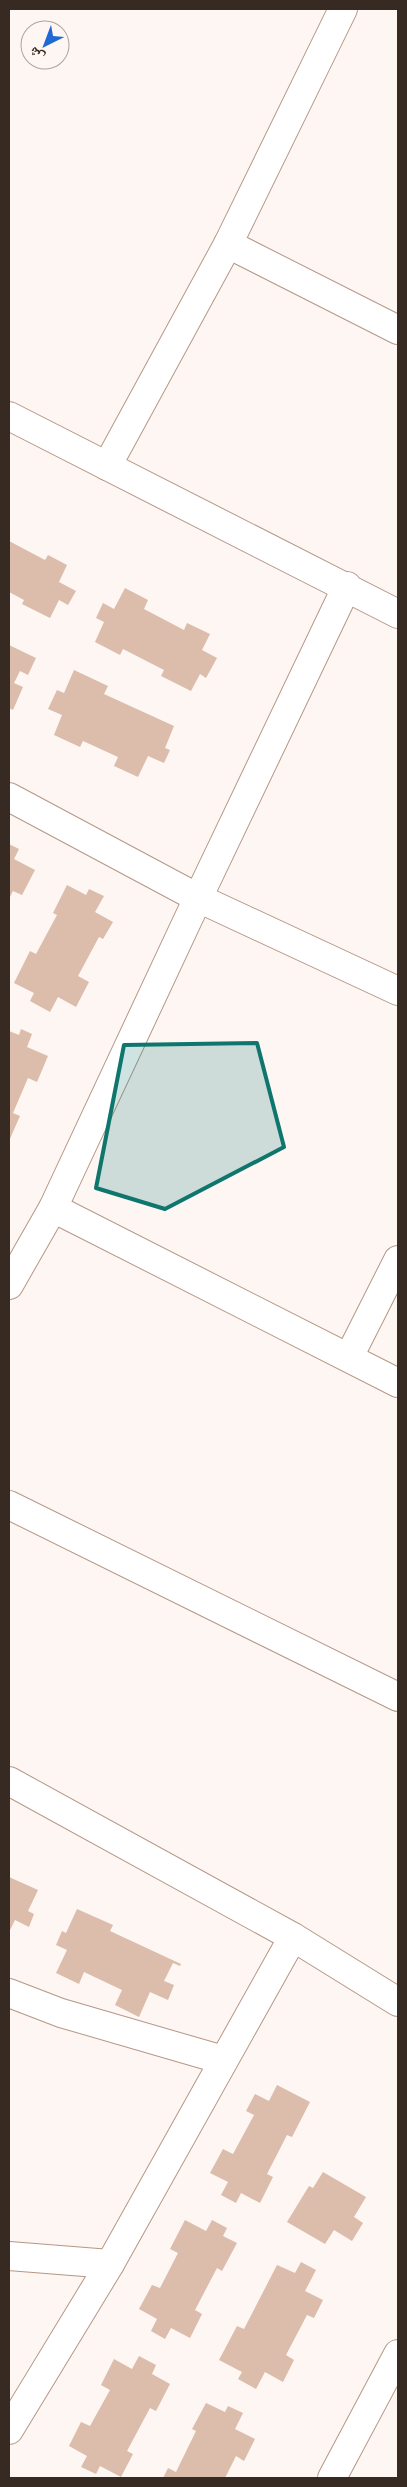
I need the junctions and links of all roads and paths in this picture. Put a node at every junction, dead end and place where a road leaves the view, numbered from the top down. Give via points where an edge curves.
1 (342, 9) edge
2 (228, 244) junction
3 (398, 330) edge
4 (9, 416) edge
5 (107, 466) junction
6 (347, 586) junction
7 (398, 614) edge
8 (9, 797) edge
9 (198, 898) junction
10 (398, 992) edge
11 (53, 1208) junction
12 (398, 1260) edge
13 (9, 1285) edge
14 (349, 1357) junction
15 (398, 1383) edge
16 (9, 1505) edge
17 (398, 1697) edge
18 (9, 1781) edge
19 (293, 1937) junction
20 (9, 1993) edge
21 (398, 2002) edge
22 (223, 2060) junction
23 (9, 2256) edge
24 (110, 2264) junction
25 (398, 2354) edge
26 (9, 2430) edge
27 (332, 2478) edge

1 - 2 street
2 - 3 street
2 - 5 street
4 - 5 street
5 - 6 street
6 - 7 street
6 - 9 street
8 - 9 street
9 - 10 street
9 - 11 street
11 - 13 street
11 - 14 street
12 - 14 street
14 - 15 street
16 - 17 street
18 - 19 street
19 - 21 street
19 - 22 street
20 - 22 street via 60,2013
22 - 24 street
23 - 24 street
24 - 26 street
25 - 27 street

